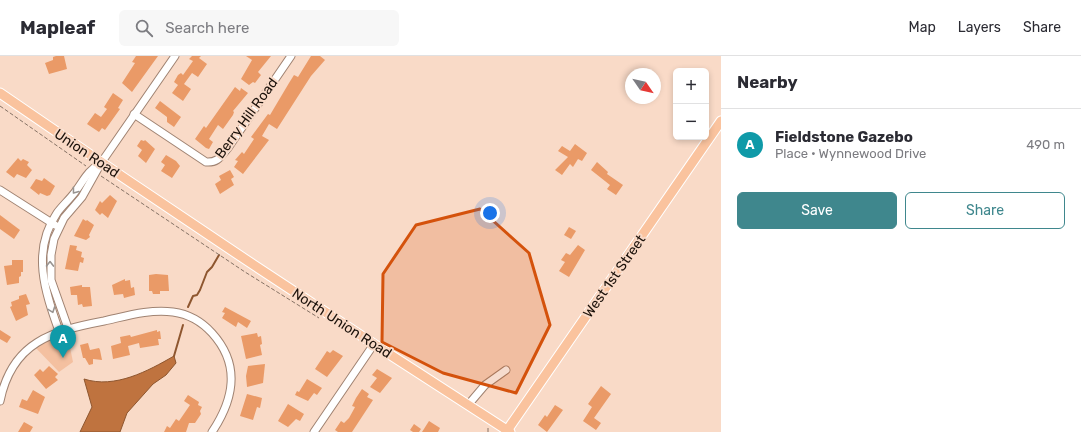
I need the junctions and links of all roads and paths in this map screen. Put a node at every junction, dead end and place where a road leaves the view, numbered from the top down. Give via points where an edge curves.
1 (175, 56) edge
2 (291, 56) edge
3 (0, 93) edge
4 (0, 106) edge
5 (134, 114) junction
6 (721, 121) edge
7 (101, 163) junction
8 (93, 171) junction
9 (0, 190) edge
10 (174, 211) joint
11 (51, 223) junction
12 (59, 227) junction
13 (323, 320) dead end
14 (68, 328) junction
15 (59, 330) junction
16 (374, 344) junction
17 (506, 370) dead end
18 (0, 401) edge
19 (468, 405) junction
20 (508, 431) edge
21 (212, 432) edge
22 (314, 432) edge

1 - 5 street
2 - 5 street, Berry Hill Road via 228,148 213,162 206,162
3 - 7 main road, Union Road
4 - 8 path
5 - 7 street
6 - 20 main road, West 1st Street
7 - 8 street
7 - 10 main road, Union Road
8 -> 11 street
8 - 12 street via 82,197
8 - 13 path via 245,272
9 - 11 street
10 - 16 main road, North Union Road
11 - 12 street
11 -> 15 street via 42,253 42,266 46,296
14 -> 12 street via 54,292 50,267 54,239
14 - 15 street
14 - 21 street via 161,311 187,316 207,328 227,354 231,376 225,411
15 - 18 street via 45,337 23,355 7,378
16 - 19 main road, North Union Road
16 - 22 street
17 - 19 street via 485,385
19 - 20 main road, North Union Road

